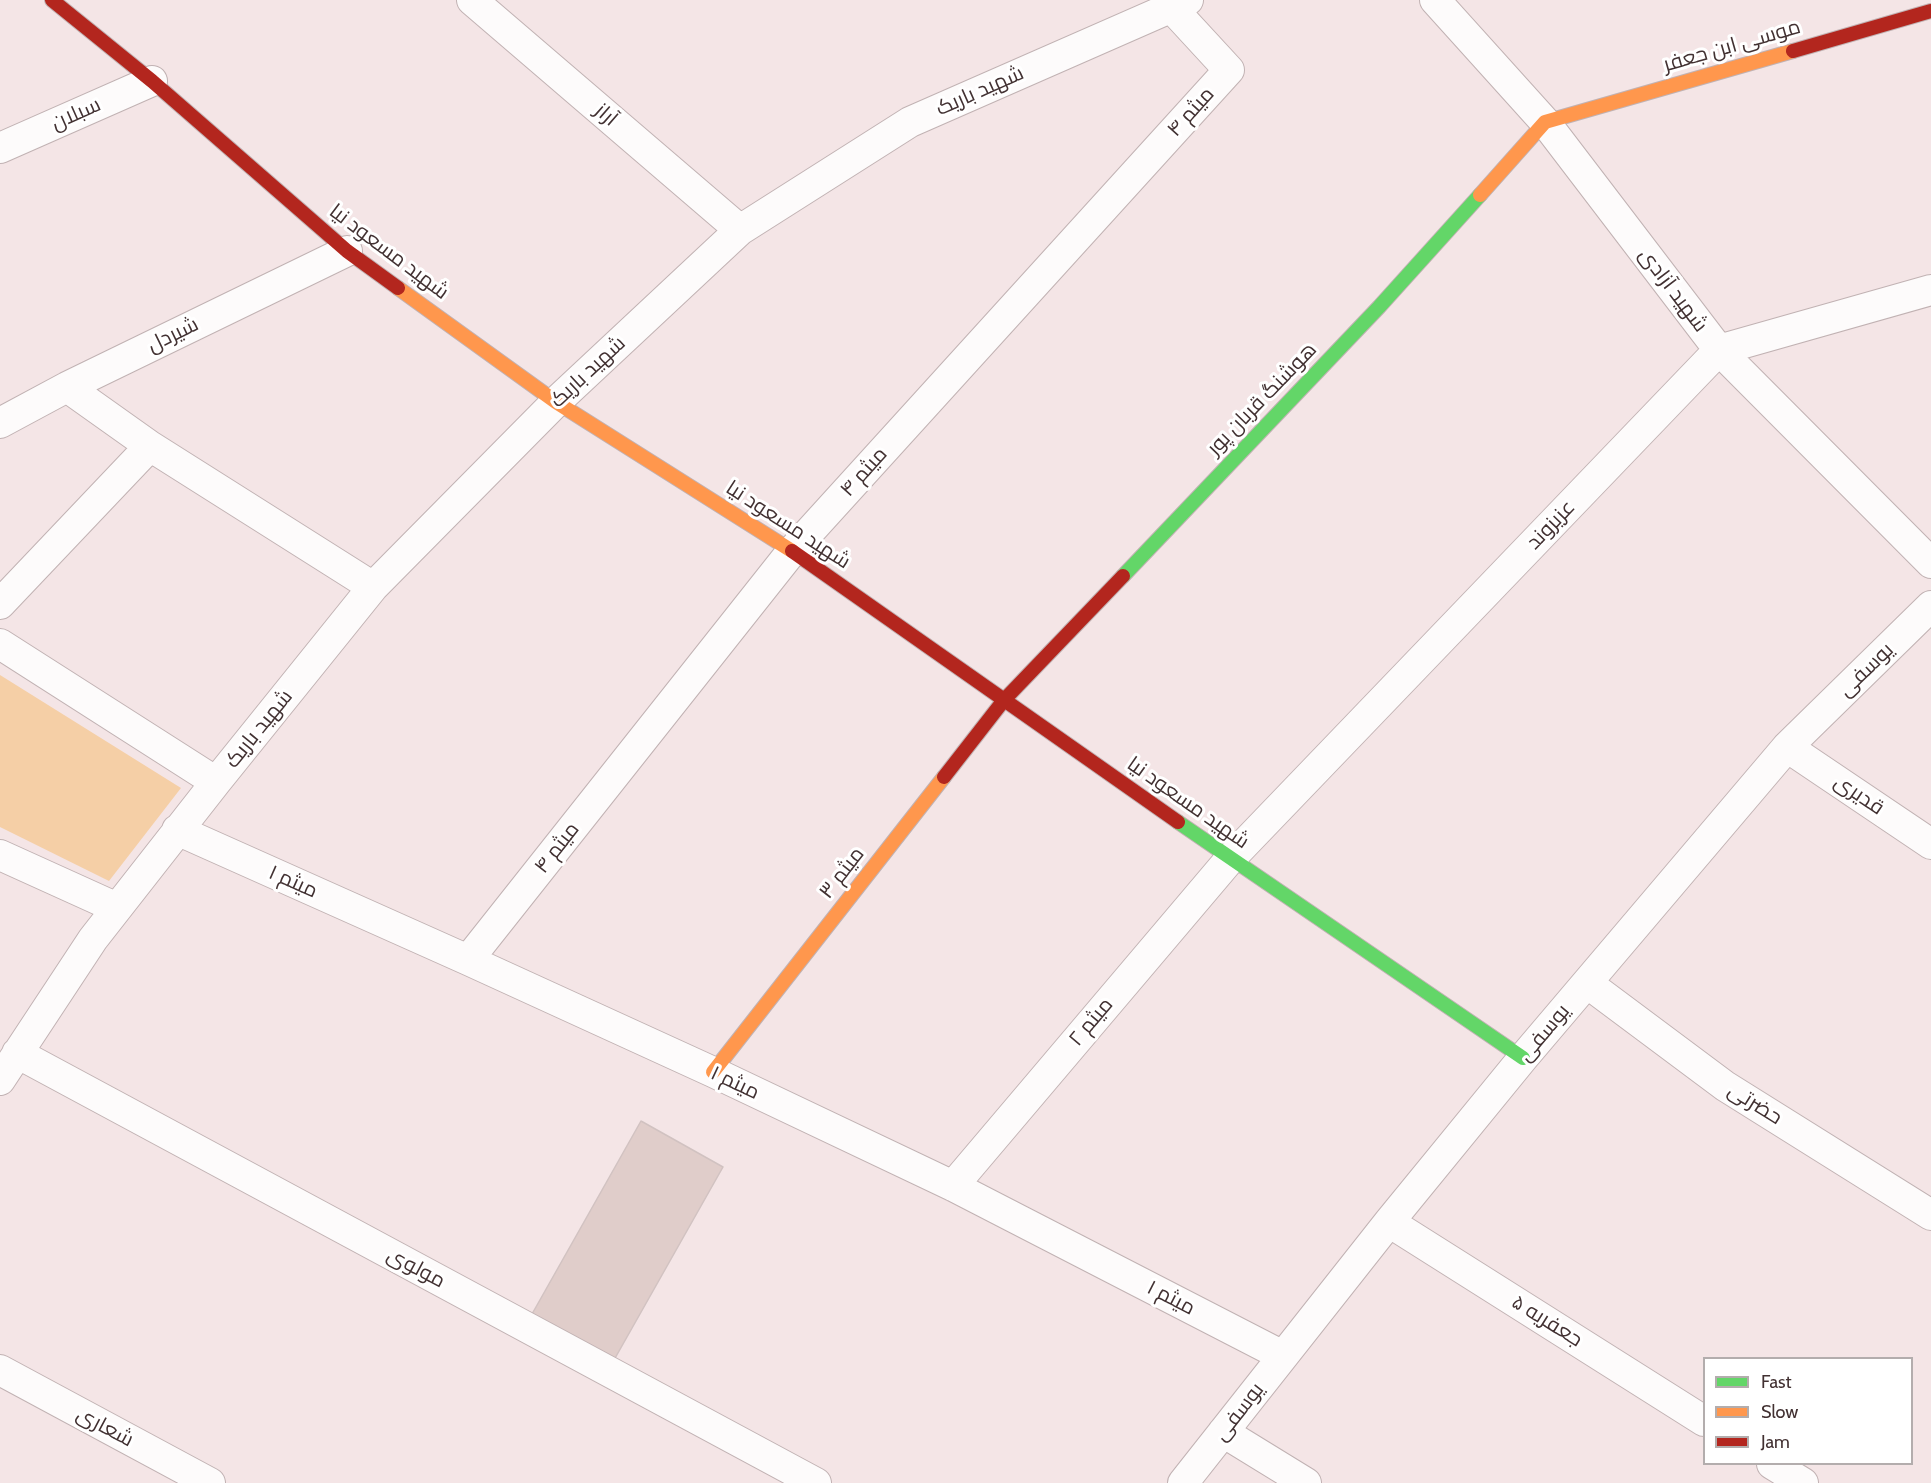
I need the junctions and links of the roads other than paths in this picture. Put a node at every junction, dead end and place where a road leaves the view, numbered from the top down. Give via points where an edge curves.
1 (52, 0) edge
2 (472, 0) edge
3 (1435, 0) edge
4 (1179, 3) edge
5 (1931, 11) edge
6 (152, 81) junction
7 (1545, 122) junction
8 (0, 148) edge
9 (740, 230) junction
10 (347, 251) junction
11 (1931, 290) edge
12 (1719, 350) junction
13 (66, 387) junction
14 (556, 402) junction
15 (0, 423) edge
16 (150, 446) junction
17 (792, 550) junction
18 (1931, 563) edge
19 (373, 587) junction
20 (0, 604) edge
21 (1931, 606) edge
22 (0, 644) edge
23 (1004, 700) junction
24 (1786, 747) junction
25 (216, 782) junction
26 (177, 830) junction
27 (1931, 843) edge
28 (0, 855) edge
29 (1230, 859) junction
30 (117, 908) junction
31 (468, 960) junction
32 (1587, 983) junction
33 (17, 1053) junction
34 (1523, 1058) junction
35 (713, 1072) junction
36 (0, 1080) edge
37 (953, 1186) junction
38 (1931, 1215) edge
39 (1389, 1222) junction
40 (1283, 1356) junction
41 (0, 1370) edge
42 (1703, 1420) edge
43 (1223, 1432) junction
44 (1774, 1465) edge
45 (210, 1483) edge
46 (816, 1483) edge
47 (1183, 1483) edge
48 (1306, 1483) edge
49 (1803, 1483) edge

1 - 6 street, شهید مسعود نیا
2 - 9 street, آراز
3 - 7 street, شهید آزادی
4 - 9 street, شهید باریک via 910,122
4 - 17 street, میثم ۴ via 1229,70
5 - 7 street, موسی ابن جعفر
6 - 8 street, سبلان
6 - 10 street, شهید مسعود نیا
7 - 12 street, شهید آزادی
7 - 23 street, هوشنگ قربان پور via 1379,308
9 - 14 street, شهید باریک
10 - 13 street, شیردل
10 - 14 street, شهید مسعود نیا
11 - 12 street
12 - 18 street, شهید آزادی
12 - 29 street, عزیزوند
13 - 15 street, شیردل
13 - 16 street
14 - 17 street, شهید مسعود نیا
14 - 19 street, شهید باریک
16 - 19 street
16 - 20 street
17 - 23 street, شهید مسعود نیا
17 - 31 street, میثم ۴
19 - 25 street, شهید باریک
21 - 24 street, یوسفی
22 - 25 street
23 - 29 street, شهید مسعود نیا
23 - 35 street, میثم ۳
24 - 27 street, قدیری
24 - 32 street, یوسفی
25 - 26 street, شهید باریک
26 - 30 street, شهید باریک
26 - 31 street, میثم ۱
28 - 30 street
29 - 34 street, شهید مسعود نیا
29 - 37 street, میثم ۲
30 - 33 street, شهید باریک
31 - 35 street, میثم ۱
32 - 34 street, یوسفی
32 - 38 street, حضرتی via 1725,1086
33 - 36 street, شهید باریک
33 - 46 street, مولوی
34 - 39 street, یوسفی
35 - 37 street, میثم ۱
37 - 40 street, میثم ۱
39 - 40 street, یوسفی
39 - 42 street, جعفریه ۵
40 - 43 street, یوسفی
41 - 45 street, شعاری
43 - 47 street, یوسفی
43 - 48 street
44 - 49 street

